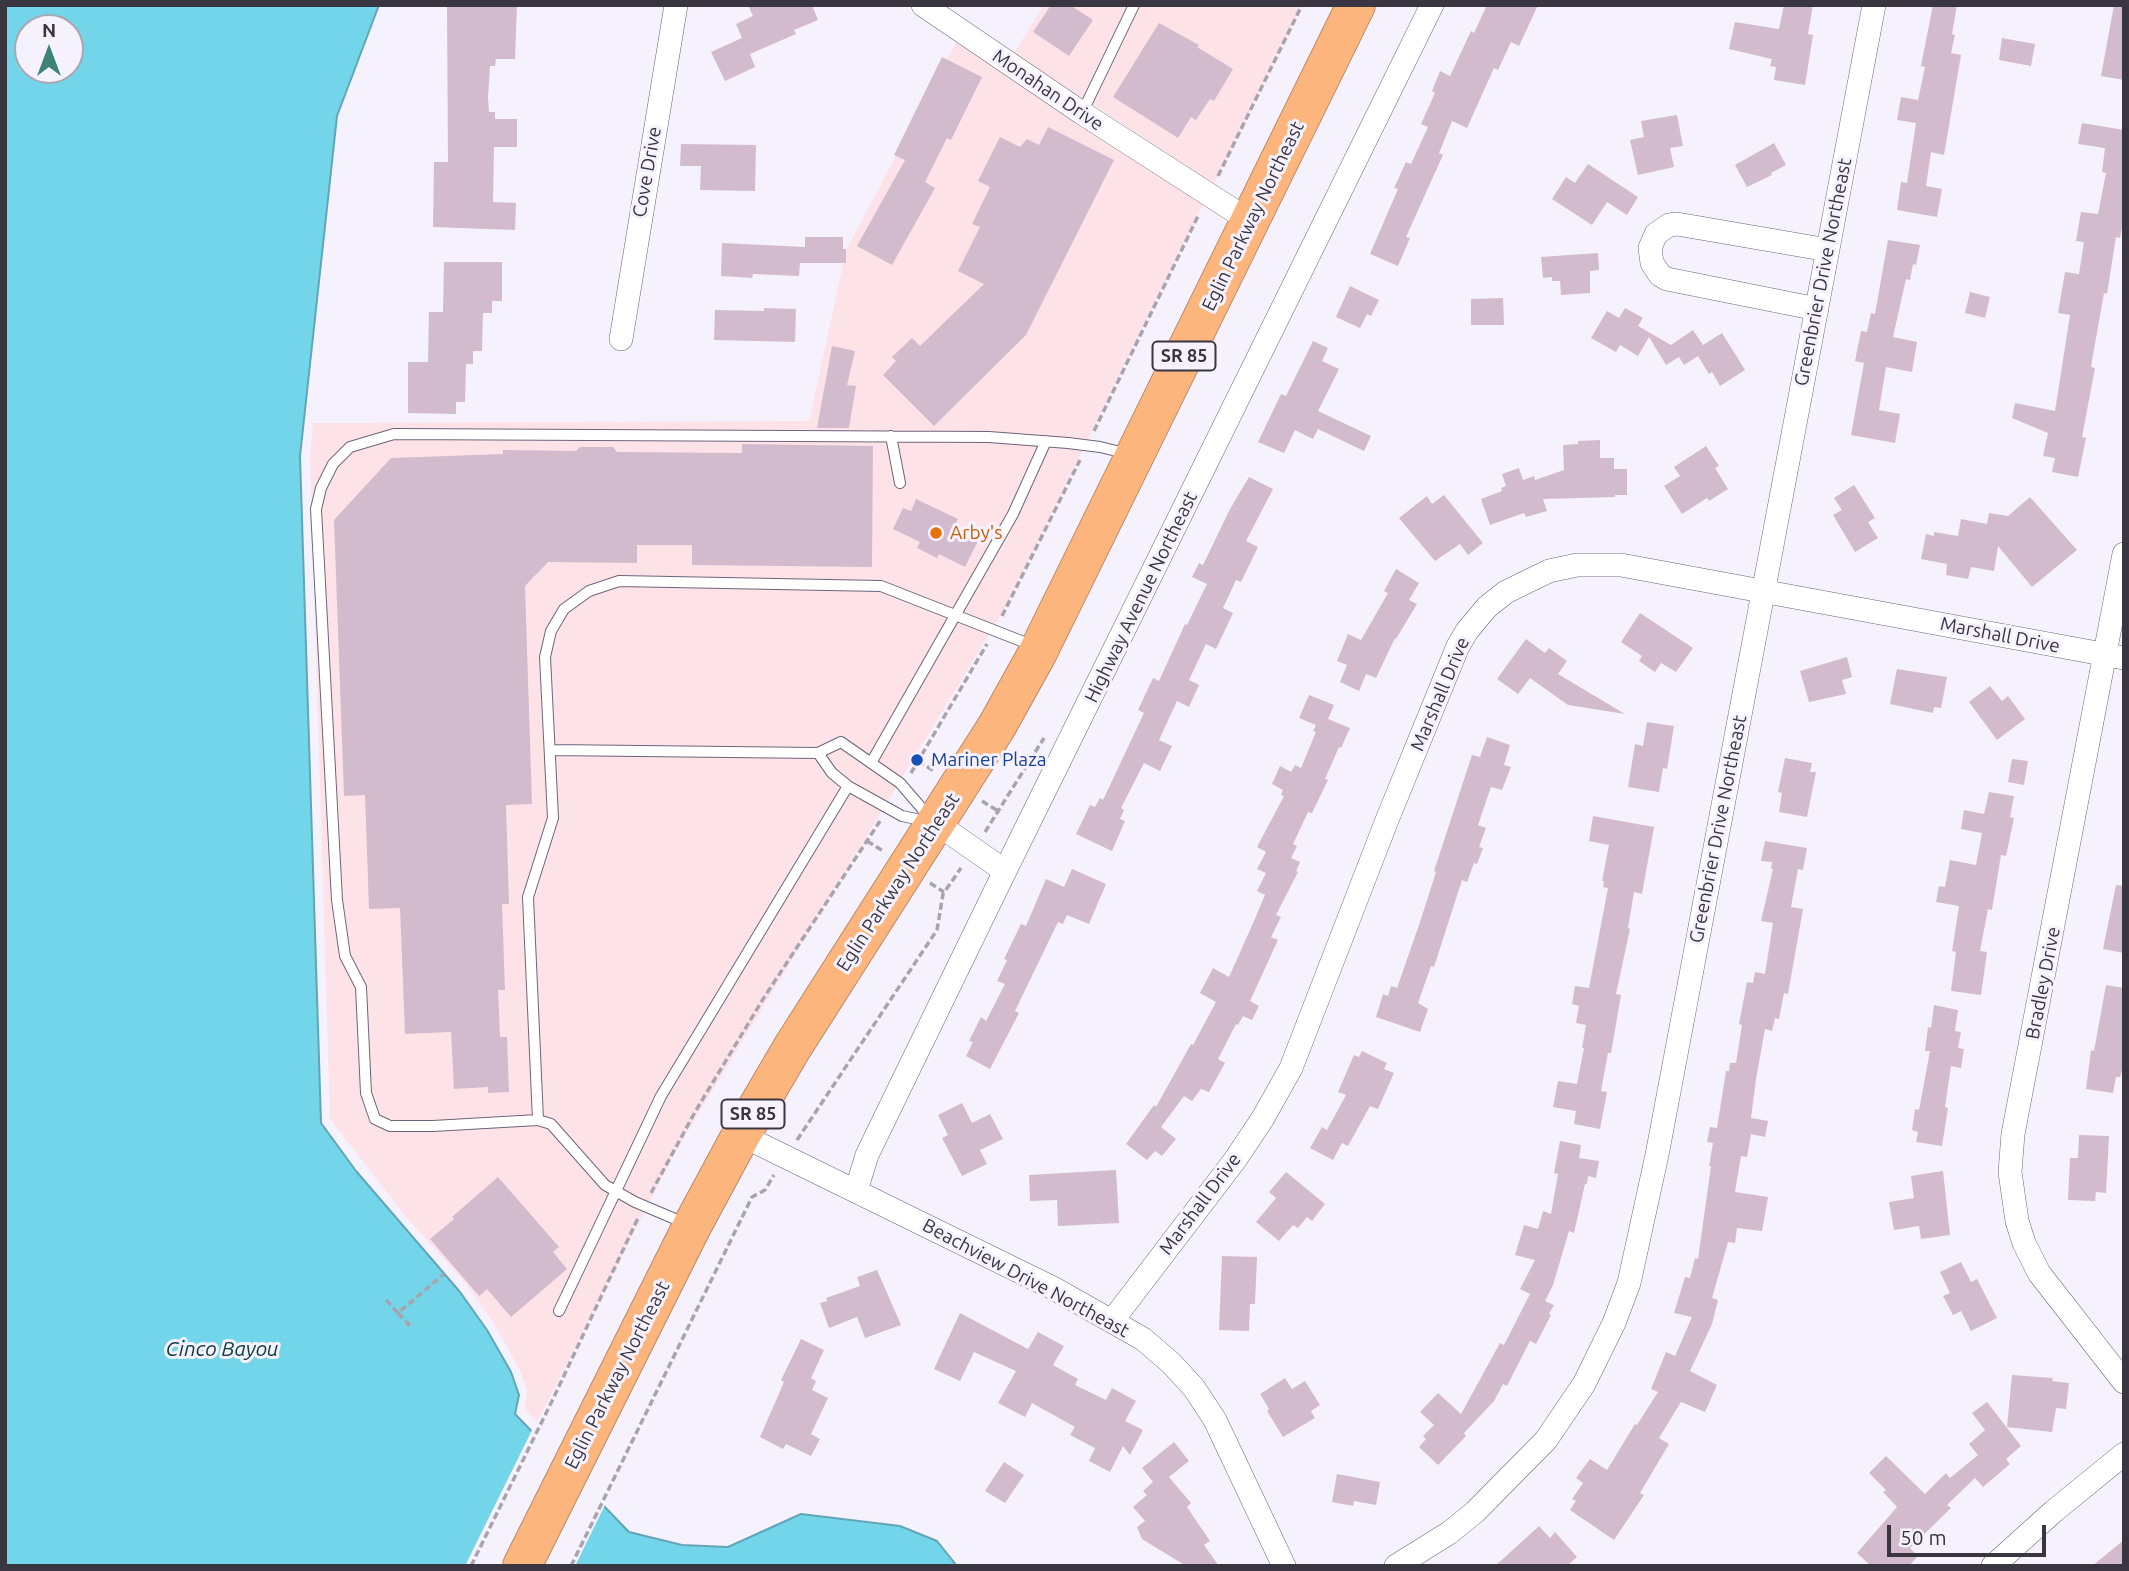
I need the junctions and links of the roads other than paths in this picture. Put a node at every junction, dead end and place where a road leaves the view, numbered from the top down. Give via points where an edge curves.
1 (676, 5) edge
2 (923, 5) edge
3 (1134, 5) edge
4 (1356, 5) edge
5 (1432, 5) edge
6 (1874, 5) edge
7 (1082, 113) junction
8 (1250, 221) junction
9 (1828, 250) junction
10 (1816, 309) junction
11 (621, 339) dead end
12 (891, 436) junction
13 (1046, 441) junction
14 (1135, 456) junction
15 (900, 483) dead end
16 (2124, 554) edge
17 (1763, 591) junction
18 (954, 614) junction
19 (1040, 648) junction
20 (2114, 656) edge
21 (551, 750) junction
22 (818, 753) junction
23 (871, 763) junction
24 (848, 786) junction
25 (936, 824) junction
26 (1005, 871) junction
27 (538, 1120) junction
28 (741, 1135) junction
29 (615, 1191) junction
30 (856, 1191) junction
31 (692, 1226) junction
32 (559, 1311) dead end
33 (1112, 1321) junction
34 (2124, 1382) edge
35 (2124, 1454) edge
36 (522, 1566) edge
37 (1284, 1566) edge
38 (1396, 1566) edge
39 (1993, 1566) edge

1 - 11 street, Cove Drive
2 - 7 street, Monahan Drive
3 - 7 lane
4 - 8 highway, Eglin Parkway Northeast / SR 85
5 - 26 street, Highway Avenue Northeast
6 - 9 street, Greenbrier Drive Northeast
7 - 8 street, Monahan Drive
8 - 14 highway, Eglin Parkway Northeast / SR 85
9 - 10 street, Greenbrier Drive Northeast
9 - 10 street via 1677,224 1656,234 1650,248 1652,263 1667,279
10 - 17 street, Greenbrier Drive Northeast
12 - 13 lane
12 - 15 lane
12 - 27 lane via 394,434 350,447 333,464 316,509 335,872 345,956 361,987 366,1093 375,1119 390,1126
13 - 14 lane
13 - 18 lane via 1013,514
14 - 19 highway, Eglin Parkway Northeast / SR 85
16 - 20 street, Bradley Drive
17 - 20 street, Marshall Drive
17 - 33 street, Marshall Drive via 1620,565 1577,565 1518,585 1487,607 1458,646 1291,1068 1235,1160
17 - 38 street, Greenbrier Drive Northeast via 1643,1223 1614,1323 1584,1384 1546,1440 1475,1512
18 - 19 lane
18 - 21 lane via 881,586 618,581 589,591 564,609 551,631 545,657
18 - 23 lane
19 - 25 highway, Eglin Parkway Northeast / SR 85
20 - 34 street, Bradley Drive via 2014,1134 2010,1172 2017,1222 2039,1273
21 - 22 lane
21 - 27 lane via 553,818 528,897
22 - 23 lane via 841,742
22 - 24 lane
23 - 25 lane via 902,787
24 - 25 lane via 902,816
24 - 29 lane via 661,1096
25 - 26 street
25 - 28 highway, Eglin Parkway Northeast / SR 85
26 - 30 street, Highway Avenue Northeast via 867,1155
27 - 29 lane via 551,1124
28 - 30 street, Beachview Drive Northeast
28 - 31 highway, Eglin Parkway Northeast / SR 85
29 - 31 lane
29 - 32 lane
30 - 33 street, Beachview Drive Northeast
31 - 36 highway, Eglin Parkway Northeast / SR 85
33 - 37 street, Beachview Drive Northeast via 1143,1339 1194,1388 1231,1450
35 - 39 street

